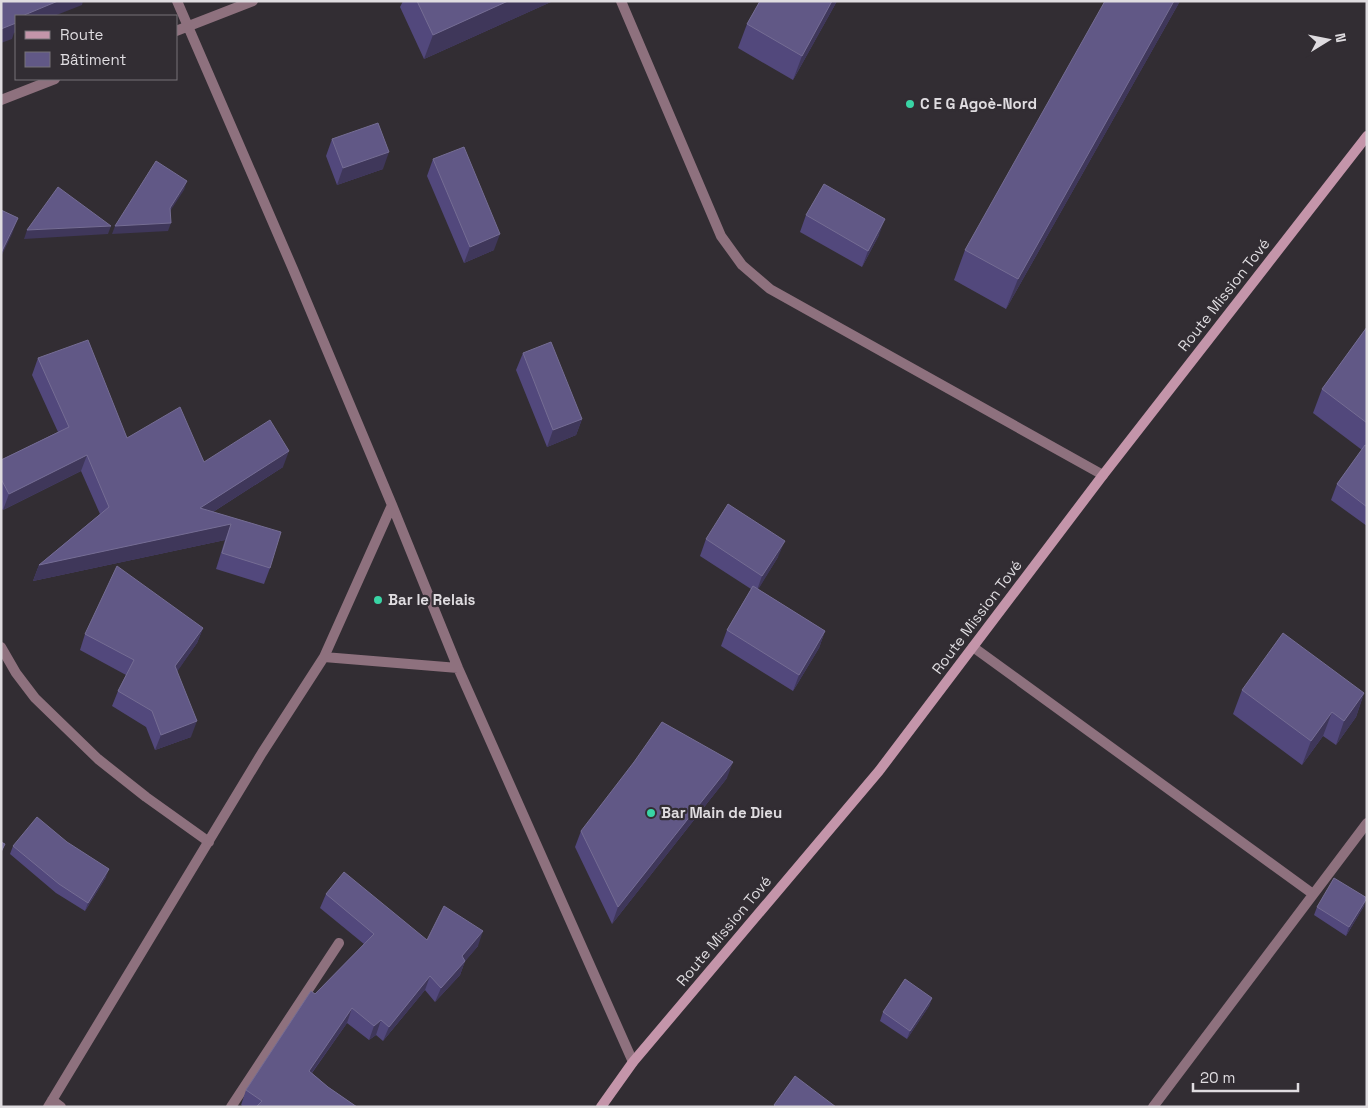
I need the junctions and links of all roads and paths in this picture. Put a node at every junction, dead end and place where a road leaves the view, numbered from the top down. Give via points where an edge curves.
1 (177, 1) edge
2 (253, 1) edge
3 (621, 1) edge
4 (187, 27) junction
5 (178, 30) edge
6 (52, 80) edge
7 (1, 100) edge
8 (1367, 136) edge
9 (1103, 475) junction
10 (392, 505) junction
11 (1, 647) edge
12 (973, 647) junction
13 (324, 656) junction
14 (458, 668) junction
15 (1367, 823) edge
16 (209, 842) junction
17 (1313, 894) junction
18 (339, 943) dead end
19 (633, 1062) junction
20 (50, 1104) edge
21 (61, 1107) edge
22 (231, 1107) edge
23 (601, 1107) edge
24 (1153, 1107) edge

1 - 4 street
2 - 4 street
3 - 9 street via 721,236 742,265 770,289
4 - 5 street
4 - 10 street
6 - 7 street
8 - 9 street, Route Mission Tové
9 - 12 street, Route Mission Tové
10 - 13 street
10 - 14 street
11 - 16 street via 35,698 98,759
12 - 17 street
12 - 19 street, Route Mission Tové via 879,770
13 - 14 street
13 - 16 street
14 - 19 street
15 - 17 street
16 - 20 street
17 - 24 street
18 - 22 street
19 - 23 street, Route Mission Tové
20 - 21 street

